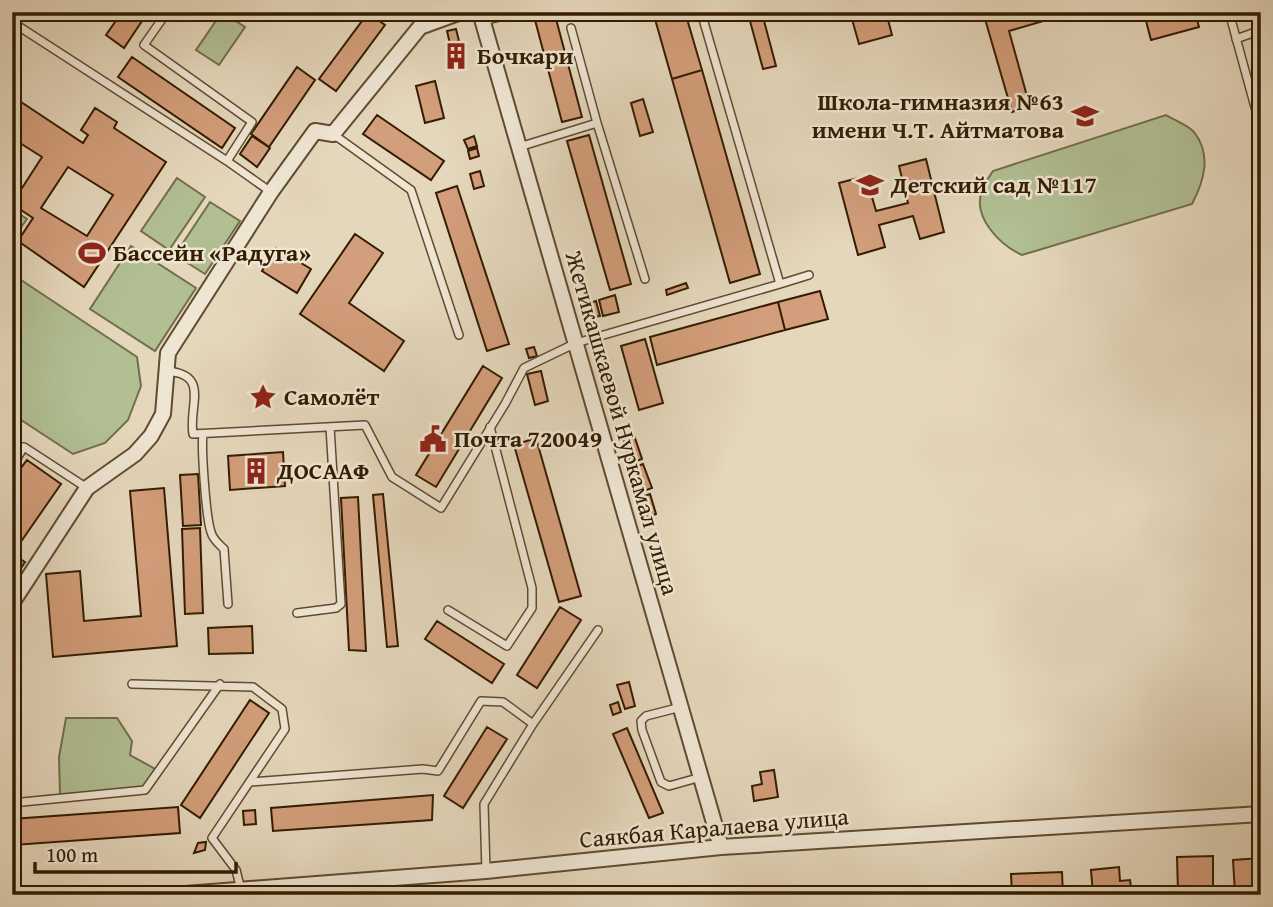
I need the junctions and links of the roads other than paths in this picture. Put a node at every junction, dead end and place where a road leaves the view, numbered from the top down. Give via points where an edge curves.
1 (167, 12) edge
2 (461, 12) edge
3 (520, 12) edge
4 (701, 12) edge
5 (1229, 12) edge
6 (482, 17) edge
7 (12, 22) edge
8 (570, 28) dead end
9 (1261, 30) edge
10 (1236, 39) junction
11 (597, 123) junction
12 (1261, 129) edge
13 (333, 134) junction
14 (519, 146) junction
15 (226, 161) junction
16 (271, 192) junction
17 (809, 275) dead end
18 (645, 278) dead end
19 (780, 284) junction
20 (459, 335) dead end
21 (576, 343) junction
22 (166, 372) junction
23 (330, 427) junction
24 (491, 427) junction
25 (204, 434) junction
26 (12, 466) edge
27 (87, 488) junction
28 (12, 603) edge
29 (228, 604) dead end
30 (449, 610) dead end
31 (297, 614) dead end
32 (598, 630) dead end
33 (132, 684) dead end
34 (220, 684) junction
35 (681, 707) junction
36 (533, 724) junction
37 (701, 777) junction
38 (250, 782) junction
39 (12, 803) edge
40 (1261, 814) edge
41 (721, 847) junction
42 (486, 871) junction
43 (241, 891) junction
44 (172, 895) edge

1 - 15 lane via 144,45 252,122
2 - 13 street via 420,27
3 - 6 lane
4 - 19 lane
5 - 10 lane
6 - 14 street, Жетикашкаевой Нуркамал улица
7 - 15 lane
8 - 11 lane
9 - 10 lane
10 - 12 lane
11 - 14 lane
11 - 18 lane
13 - 16 street via 315,131
13 - 20 lane via 411,190
14 - 21 street, Жетикашкаевой Нуркамал улица
15 - 16 lane
16 - 22 street via 168,353
17 - 19 lane
19 - 21 lane
21 - 24 lane via 524,368
21 - 35 street, Жетикашкаевой Нуркамал улица
22 - 25 lane via 185,374 193,383 192,431
22 - 27 street via 163,414 151,436 135,454
23 - 24 lane via 365,425 392,477 440,508
23 - 25 lane
23 - 31 lane via 341,604
24 - 30 lane via 532,588 532,608 507,646
25 - 29 lane via 201,448 209,526 225,549
26 - 27 lane via 24,447
27 - 28 street
32 - 36 lane
33 - 34 lane
34 - 38 lane via 253,687 282,709 285,729
34 - 39 lane via 145,790
35 - 37 street, Жетикашкаевой Нуркамал улица
35 - 37 lane via 646,716 642,730 661,782 668,786
36 - 38 lane via 503,702 481,701 438,771
36 - 42 lane via 484,804
37 - 41 street, Жетикашкаевой Нуркамал улица
38 - 43 lane via 212,838 236,870
40 - 41 street, Саякбая Каралаева улица
41 - 42 street, Саякбая Каралаева улица
42 - 43 street, Саякбая Каралаева улица
43 - 44 street, Саякбая Каралаева улица

